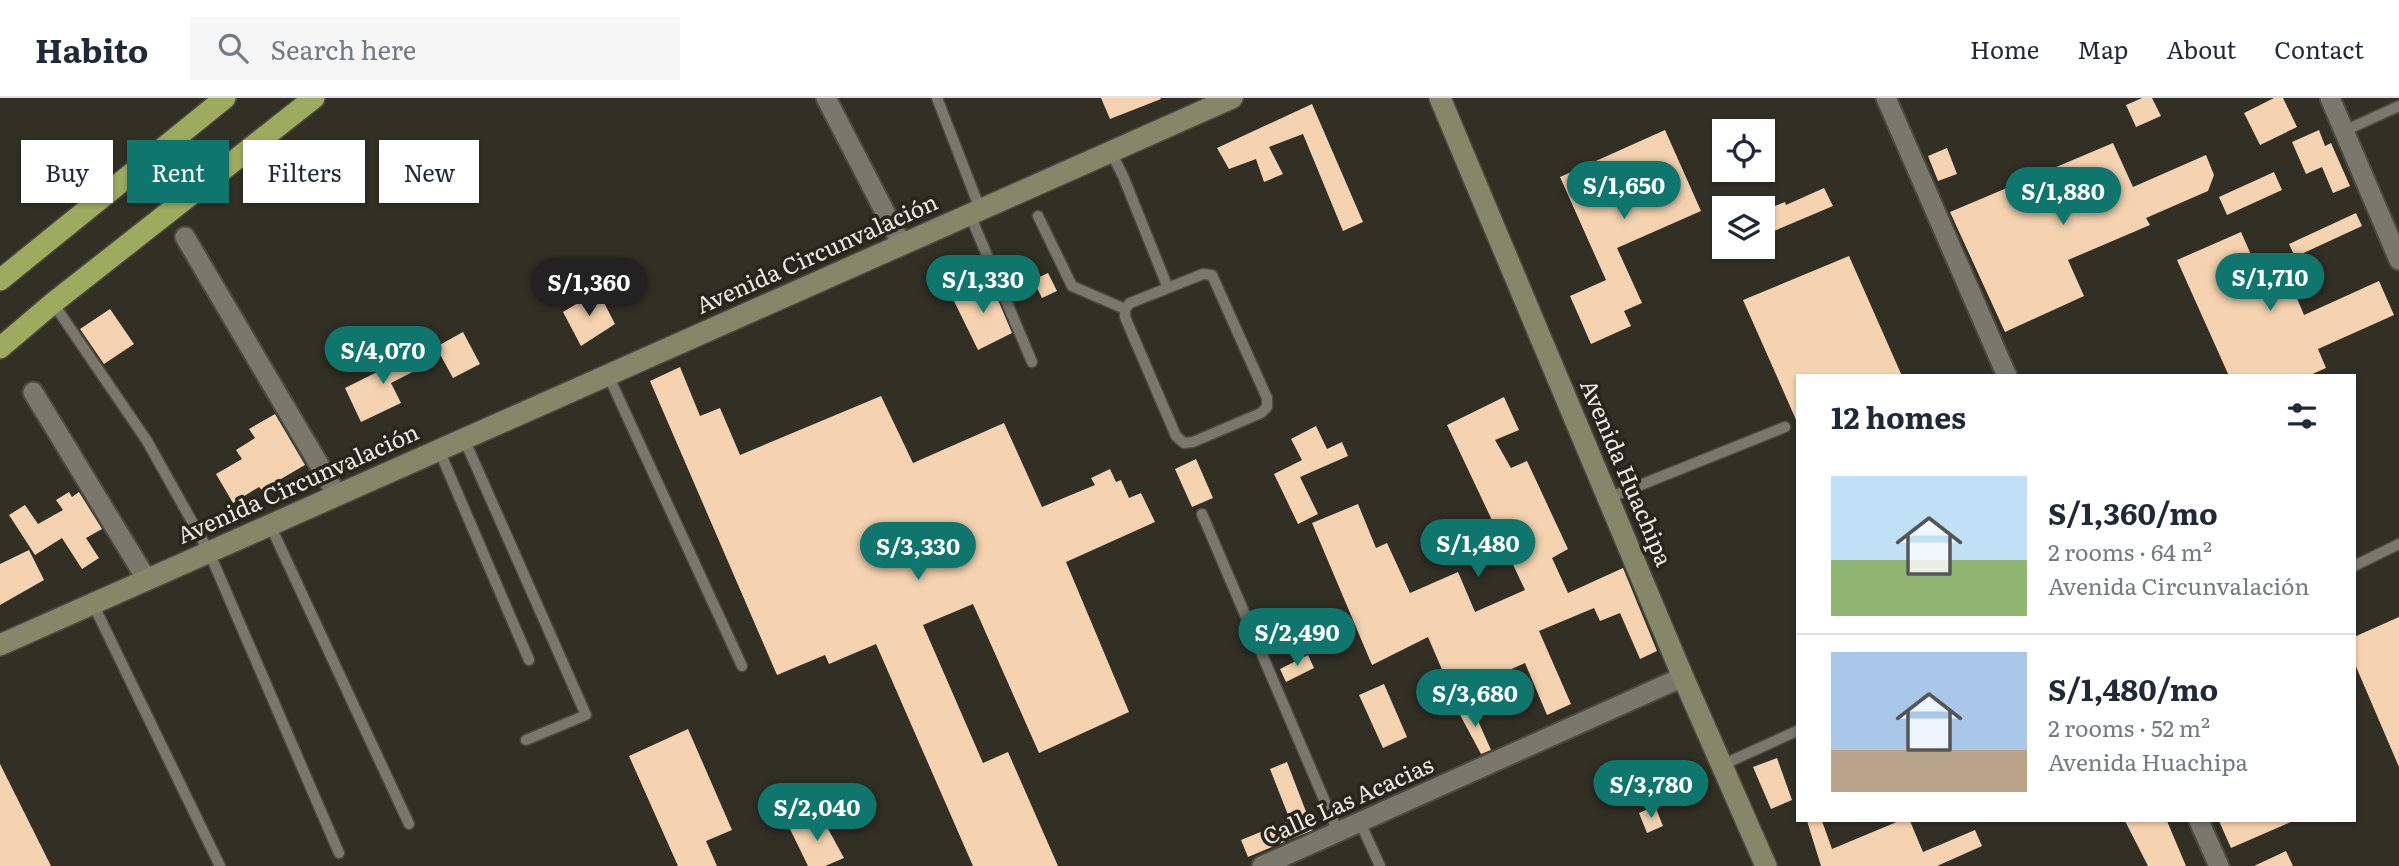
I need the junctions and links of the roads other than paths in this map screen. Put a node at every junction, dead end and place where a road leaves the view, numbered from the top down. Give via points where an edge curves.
1 (225, 98) edge
2 (314, 98) edge
3 (826, 98) edge
4 (937, 98) edge
5 (1232, 98) edge
6 (1440, 98) edge
7 (1886, 98) edge
8 (2330, 98) edge
9 (2399, 106) edge
10 (2344, 131) junction
11 (1110, 152) junction
12 (975, 212) junction
13 (1038, 216) dead end
14 (185, 237) dead end
15 (902, 245) junction
16 (2399, 260) edge
17 (0, 280) edge
18 (1168, 288) junction
19 (53, 303) junction
20 (1125, 309) junction
21 (0, 348) edge
22 (1032, 362) dead end
23 (2006, 374) edge
24 (608, 375) junction
25 (33, 392) dead end
26 (1785, 427) dead end
27 (464, 439) junction
28 (439, 450) junction
29 (337, 495) junction
30 (1608, 498) junction
31 (1202, 514) dead end
32 (270, 525) junction
33 (2399, 544) edge
34 (209, 552) junction
35 (2356, 565) edge
36 (147, 580) junction
37 (93, 604) junction
38 (0, 645) edge
39 (529, 660) dead end
40 (742, 666) dead end
41 (1683, 677) junction
42 (1796, 731) edge
43 (526, 740) dead end
44 (1722, 765) junction
45 (1360, 822) junction
46 (2199, 822) edge
47 (409, 824) dead end
48 (1338, 832) junction
49 (339, 853) dead end
50 (220, 866) edge
51 (1262, 866) edge
52 (1380, 866) edge
53 (1766, 866) edge
54 (2218, 866) edge

1 - 17 highway
2 - 19 highway
3 - 15 street
4 - 12 lane
5 - 11 street, Avenida Circunvalación
6 - 30 street, Avenida Huachipa
7 - 23 street
8 - 10 street
9 - 10 lane
10 - 16 street
11 - 12 street, Avenida Circunvalación
11 - 18 lane
12 - 15 street, Avenida Circunvalación
12 - 22 lane
13 - 20 lane via 1072,286
14 - 29 street
15 - 24 street, Avenida Circunvalación
18 - 20 lane
18 - 20 lane via 1203,274 1217,281 1267,398 1261,413 1184,443 1176,436
19 - 21 highway
19 - 34 lane via 147,441
24 - 27 street, Avenida Circunvalación
24 - 40 lane
25 - 36 street
26 - 30 lane
27 - 28 street, Avenida Circunvalación
27 - 43 lane via 586,715
28 - 29 street, Avenida Circunvalación
28 - 39 lane
29 - 32 street, Avenida Circunvalación
30 - 41 street, Avenida Huachipa
31 - 48 lane
32 - 34 street, Avenida Circunvalación
32 - 47 lane
33 - 35 lane
34 - 36 street, Avenida Circunvalación
34 - 49 lane
36 - 37 street, Avenida Circunvalación
37 - 38 street, Avenida Circunvalación
37 - 50 lane
41 - 44 street, Avenida Huachipa
41 - 45 street, Calle Las Acacias
42 - 44 lane
44 - 53 street, Avenida Huachipa
45 - 48 street, Calle Las Acacias
45 - 52 lane
46 - 54 street
48 - 51 street, Calle Las Acacias

